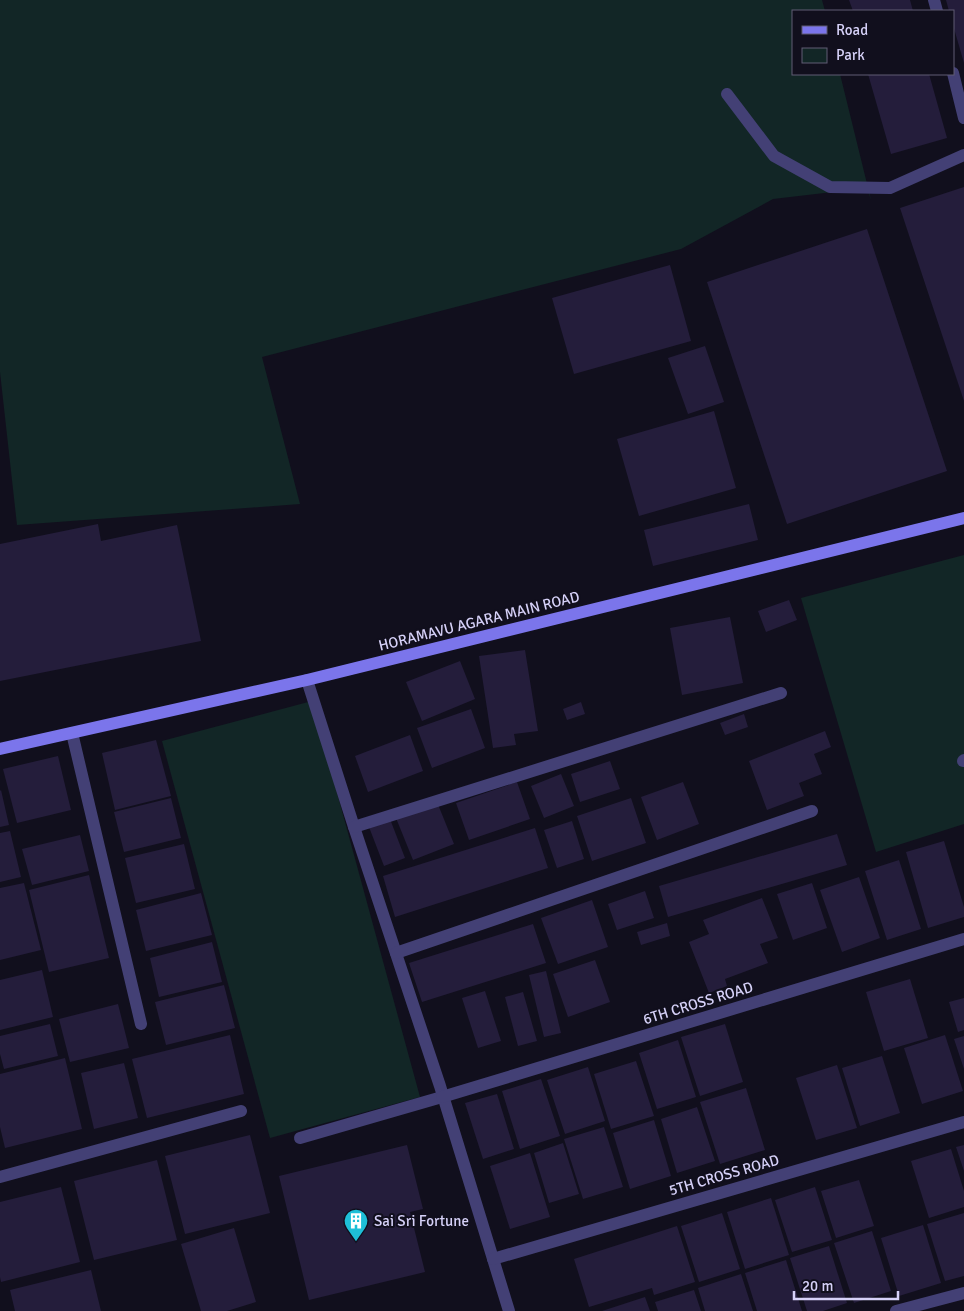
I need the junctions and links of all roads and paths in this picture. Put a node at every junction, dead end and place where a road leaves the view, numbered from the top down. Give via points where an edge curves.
1 (953, 75) edge
2 (727, 94) dead end
3 (964, 118) edge
4 (964, 155) edge
5 (964, 518) edge
6 (307, 680) junction
7 (781, 693) dead end
8 (72, 733) junction
9 (0, 749) edge
10 (812, 811) dead end
11 (354, 826) junction
12 (964, 940) edge
13 (396, 953) junction
14 (141, 1024) dead end
15 (442, 1097) junction
16 (240, 1111) dead end
17 (964, 1122) edge
18 (300, 1138) dead end
19 (0, 1177) edge
20 (493, 1259) junction
21 (964, 1293) edge
22 (509, 1311) edge
23 (896, 1311) edge

1 - 3 street
2 - 4 street via 774,156 830,187 890,188
5 - 6 street, HORAMAVU AGARA MAIN ROAD
6 - 8 street, HORAMAVU AGARA MAIN ROAD
6 - 11 street
7 - 11 street
8 - 9 street, HORAMAVU AGARA MAIN ROAD
8 - 14 street
10 - 13 street
11 - 13 street
12 - 15 street, 6TH CROSS ROAD
13 - 15 street
15 - 18 street, 6TH CROSS ROAD
15 - 20 street
16 - 19 street
17 - 20 street, 5TH CROSS ROAD
20 - 22 street
21 - 23 street

